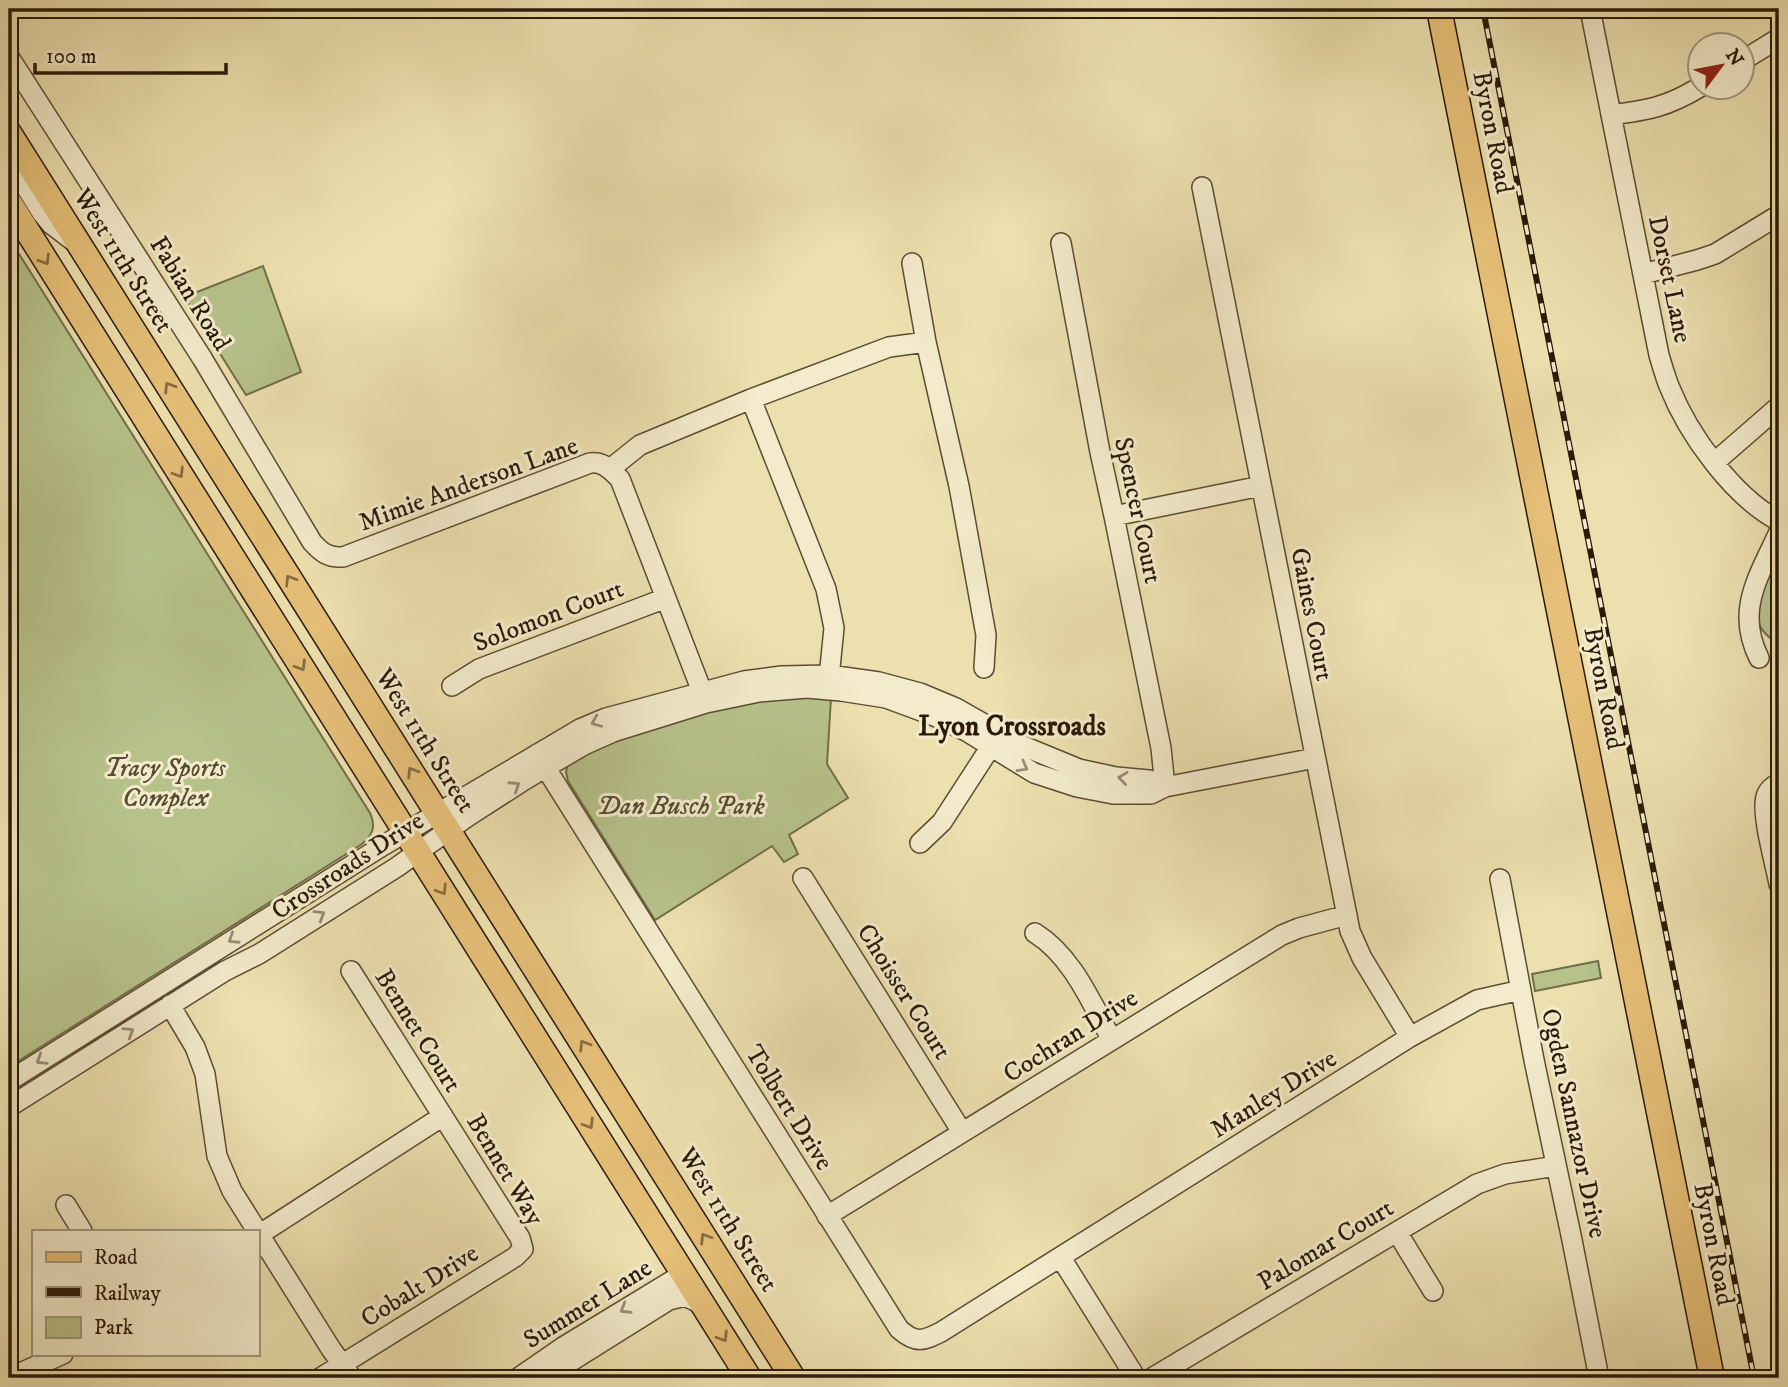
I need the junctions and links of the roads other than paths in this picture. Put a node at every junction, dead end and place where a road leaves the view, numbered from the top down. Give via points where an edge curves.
1 (1439, 9) edge
2 (1590, 9) edge
3 (1779, 38) edge
4 (1756, 52) edge
5 (9, 57) edge
6 (1686, 96) edge
7 (1611, 115) junction
8 (9, 133) edge
9 (9, 160) edge
10 (1202, 187) dead end
11 (9, 202) edge
12 (1779, 215) edge
13 (1061, 243) dead end
14 (79, 244) junction
15 (912, 263) dead end
16 (1643, 274) junction
17 (926, 342) junction
18 (751, 399) junction
19 (1777, 408) dead end
20 (1715, 462) junction
21 (610, 469) junction
22 (1261, 486) junction
23 (1114, 516) junction
24 (1779, 521) edge
25 (1779, 532) edge
26 (328, 556) joint
27 (666, 598) junction
28 (1759, 658) dead end
29 (984, 668) dead end
30 (828, 682) junction
31 (452, 686) dead end
32 (704, 697) junction
33 (995, 740) junction
34 (1315, 758) junction
35 (541, 761) junction
36 (1779, 783) edge
37 (1166, 787) junction
38 (443, 822) junction
39 (412, 842) junction
40 (920, 843) dead end
41 (803, 878) dead end
42 (1500, 879) dead end
43 (1779, 884) edge
44 (1347, 915) junction
45 (1035, 933) dead end
46 (351, 971) dead end
47 (1521, 990) junction
48 (170, 1006) junction
49 (1410, 1037) junction
50 (1112, 1040) junction
51 (9, 1081) edge
52 (9, 1107) edge
53 (443, 1116) junction
54 (962, 1132) junction
55 (1556, 1166) junction
56 (66, 1205) dead end
57 (827, 1216) junction
58 (81, 1230) edge
59 (255, 1230) edge
60 (1397, 1232) junction
61 (259, 1234) edge
62 (259, 1237) edge
63 (523, 1249) joint
64 (1060, 1258) junction
65 (683, 1274) junction
66 (1433, 1291) dead end
67 (703, 1305) junction
68 (58, 1356) edge
69 (347, 1371) edge
70 (9, 1378) edge
71 (320, 1378) edge
72 (518, 1378) edge
73 (548, 1378) edge
74 (749, 1378) edge
75 (774, 1378) edge
76 (793, 1378) edge
77 (1136, 1378) edge
78 (1152, 1378) edge
79 (1599, 1378) edge
80 (1712, 1378) edge

1 - 80 main road, Byron Road
2 - 7 street, Dorset Lane
3 - 4 street
5 - 26 street, Fabian Road via 188,335 312,542
6 - 7 street via 1651,110
7 - 16 street, Dorset Lane
8 - 14 main road, West 11th Street
9 - 14 street via 51,225
10 - 22 street, Gaines Court
11 -> 39 main road
12 - 16 street via 1715,254
13 - 23 street, Spencer Court
38 -> 14 main road, West 11th Street
15 - 17 street
16 - 20 street, Dorset Lane via 1670,388
17 - 18 street via 889,347
17 - 29 street via 986,635
18 - 21 street via 640,445
18 - 30 street via 826,589 834,628
19 - 20 street
20 - 24 street, Dorset Lane via 1750,502
21 - 26 street, Mimie Anderson Lane via 590,463 342,558
21 - 27 street, Mimie Anderson Lane via 620,479
22 - 23 street
22 - 34 street, Gaines Court
23 - 37 street, Spencer Court
25 - 28 street via 1748,612
27 - 31 street, Solomon Court via 479,668
27 - 32 street, Mimie Anderson Lane
30 - 32 street, Crossroads Drive
30 - 33 street, Crossroads Drive via 879,682 920,693 956,708
32 - 35 street, Crossroads Drive
33 - 37 street, Crossroads Drive via 1079,769
33 - 40 street via 942,822
34 - 37 street, Crossroads Drive
34 - 44 street, Gaines Court
35 - 38 street, Crossroads Drive
35 - 57 street, Tolbert Drive
36 - 43 street via 1766,795 1764,808
38 - 39 street, Crossroads Drive
76 -> 38 main road, West 11th Street
48 -> 39 street, Crossroads Drive via 394,869
39 -> 51 street, Crossroads Drive
39 -> 65 main road
41 - 54 street, Choisser Court
42 - 47 street, Ogden Sannazor Drive
44 - 49 street, Gaines Court via 1362,958
44 - 50 street, Cochran Drive via 1282,935
45 - 50 street via 1060,953
46 - 53 street, Bennet Court
47 - 49 street, Manley Drive via 1477,1000
47 - 55 street, Ogden Sannazor Drive
52 -> 48 street, Crossroads Drive
48 - 59 street via 195,1046 205,1074 217,1156
49 - 64 street, Manley Drive
50 - 54 street, Cochran Drive
53 - 61 street
53 - 63 street, Bennet Way
54 - 57 street, Cochran Drive
55 - 60 street, Palomar Court via 1505,1174 1477,1184
55 - 79 street, Ogden Sannazor Drive
56 - 58 street
57 - 64 street, Tolbert Drive via 899,1329 917,1340 941,1332
60 - 66 street
60 - 78 street, Palomar Court
62 - 69 street
63 - 69 street, Cobalt Drive
64 - 77 street
65 - 67 main road
65 -> 72 street, Summer Lane
65 - 75 main road via 704,1275 715,1284
67 - 73 street, Summer Lane via 685,1296 669,1300
67 -> 74 main road
68 - 70 street
69 - 71 street, Cobalt Drive

